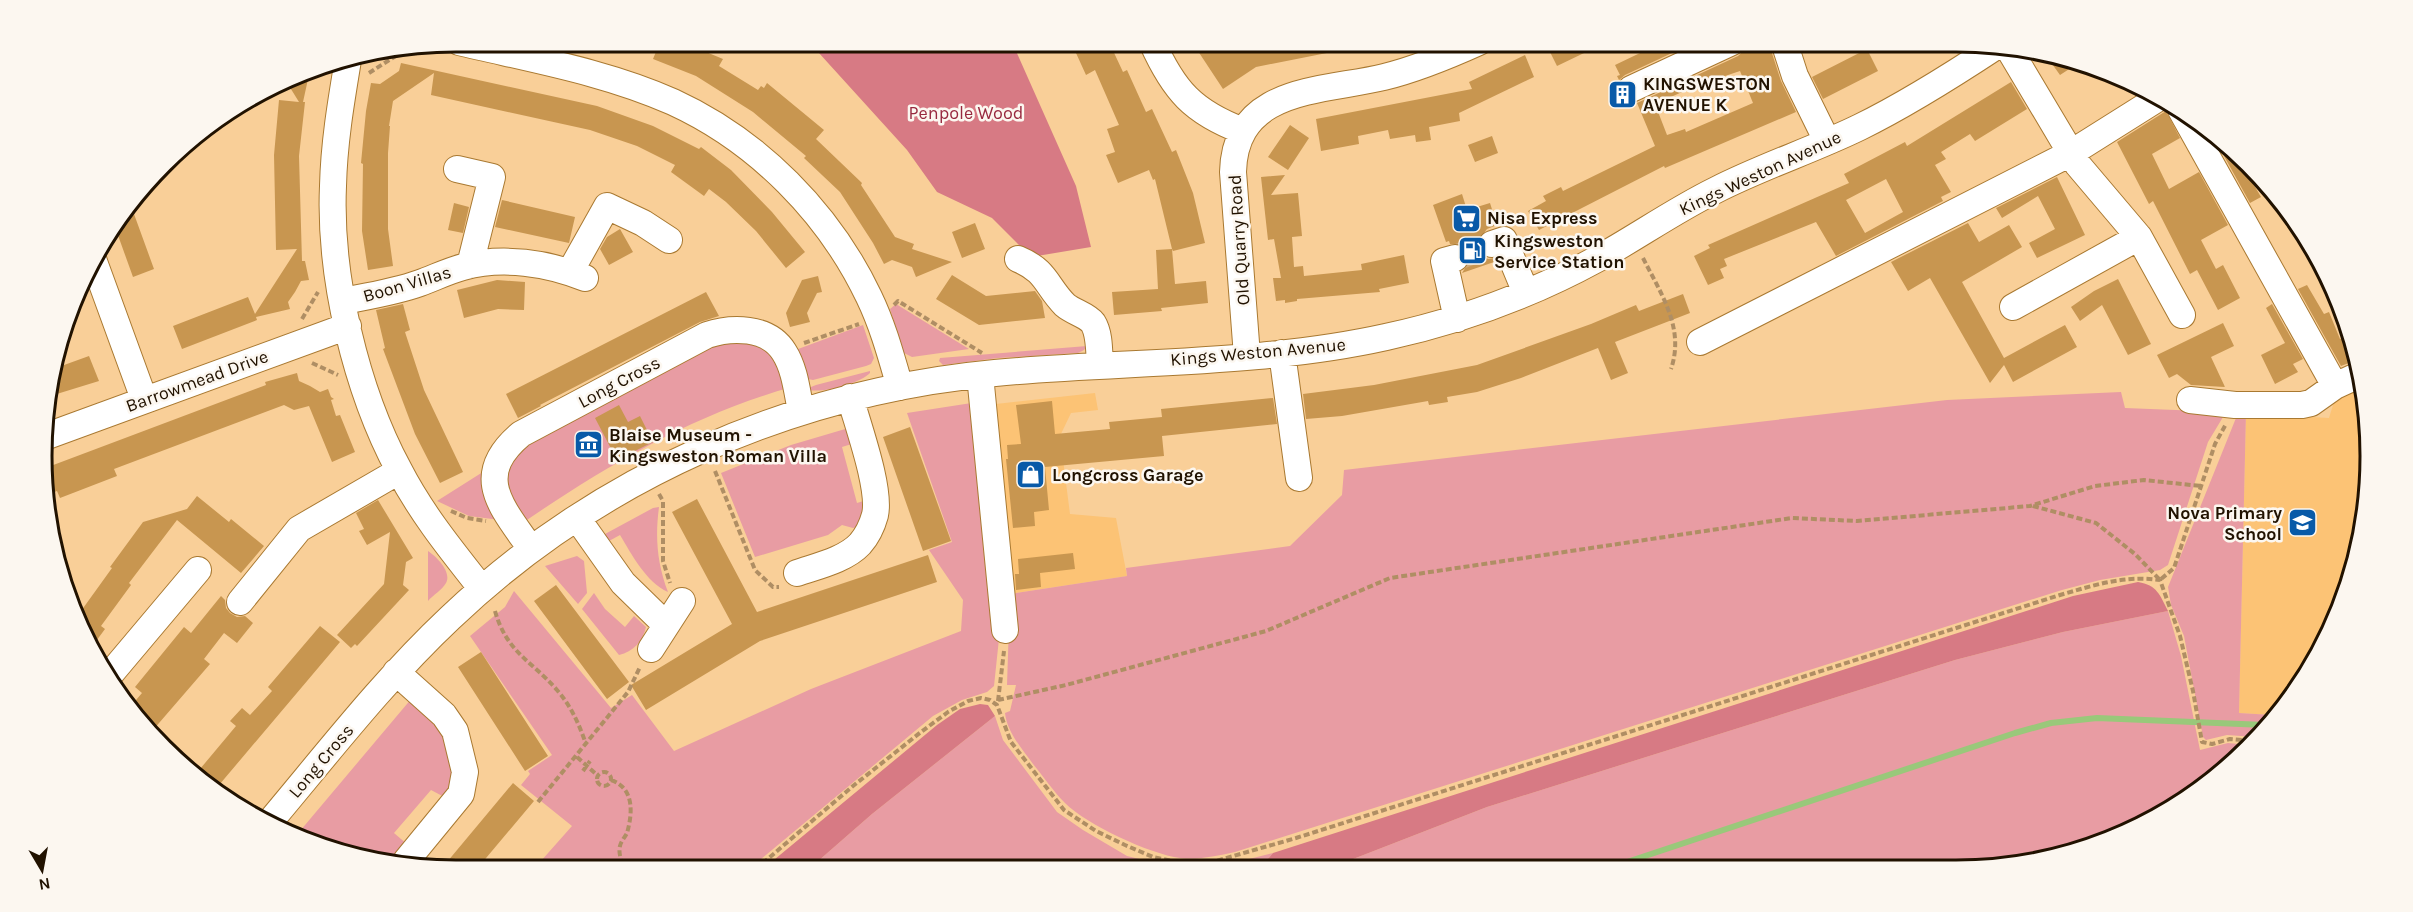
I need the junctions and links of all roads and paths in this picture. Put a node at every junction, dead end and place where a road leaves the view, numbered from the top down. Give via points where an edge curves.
1 (500, 52) edge
2 (1157, 52) edge
3 (1440, 52) edge
4 (1711, 52) edge
5 (1787, 52) edge
6 (1986, 53) edge
7 (2013, 57) edge
8 (347, 68) edge
9 (1631, 89) dead end
10 (2151, 103) edge
11 (2191, 128) edge
12 (1244, 131) junction
13 (1827, 141) junction
14 (2071, 153) junction
15 (457, 169) dead end
16 (2139, 237) junction
17 (1634, 238) junction
18 (669, 240) dead end
19 (1492, 244) dead end
20 (1455, 258) dead end
21 (1018, 259) dead end
22 (470, 265) junction
23 (98, 271) edge
24 (1526, 293) junction
25 (2012, 307) dead end
26 (345, 314) junction
27 (2181, 315) dead end
28 (1457, 319) junction
29 (1700, 342) dead end
30 (1282, 353) junction
31 (1247, 356) junction
32 (1100, 366) junction
33 (1671, 369) dead end
34 (980, 375) junction
35 (2353, 378) edge
36 (2335, 386) junction
37 (900, 387) junction
38 (850, 397) junction
39 (144, 399) junction
40 (2190, 400) dead end
41 (2235, 405) junction
42 (801, 411) junction
43 (53, 434) edge
44 (399, 471) junction
45 (715, 471) dead end
46 (649, 475) junction
47 (1299, 478) dead end
48 (2201, 486) junction
49 (2030, 506) junction
50 (423, 511) junction
51 (510, 518) junction
52 (578, 518) junction
53 (531, 549) junction
54 (198, 570) dead end
55 (797, 573) joint
56 (2160, 580) junction
57 (488, 600) junction
58 (682, 601) joint
59 (240, 602) dead end
60 (665, 624) junction
61 (1005, 630) joint
62 (651, 649) joint
63 (114, 669) edge
64 (396, 672) junction
65 (998, 703) junction
66 (2243, 740) edge
67 (587, 744) junction
68 (577, 757) junction
69 (588, 763) junction
70 (583, 771) dead end
71 (597, 775) junction
72 (611, 780) junction
73 (538, 802) dead end
74 (275, 816) edge
75 (410, 857) edge
76 (621, 860) edge
77 (767, 860) edge
78 (1168, 860) edge
79 (1219, 860) edge

1 - 37 street via 637,88 699,115 742,142 798,194 839,243 869,296
2 - 12 street via 1182,95 1211,117
3 - 12 street, Old Quarry Road via 1384,77 1281,98
4 - 9 street
5 - 13 street
6 - 13 street, Kings Weston Avenue via 1938,86
7 - 14 street
8 - 26 street via 335,142 333,187 335,252
10 - 14 street
11 - 36 street
12 - 31 street, Old Quarry Road via 1235,151 1233,172
13 - 17 street, Kings Weston Avenue via 1681,207
14 - 16 street
14 - 29 street
15 - 22 street, Boon Villas via 492,177
16 - 25 street
16 - 27 street
17 - 24 street, Kings Weston Avenue
17 - 33 path via 1672,319 1677,338
18 - 22 street, Boon Villas via 607,206 577,275 529,263
19 - 24 street via 1504,240
20 - 28 street via 1444,261
21 - 32 street via 1038,271 1065,304 1093,324
22 - 26 street, Boon Villas
23 - 39 street
24 - 28 street, Kings Weston Avenue
26 - 39 street, Barrowmead Drive
26 - 44 street via 373,414
28 - 30 street, Kings Weston Avenue via 1387,337
30 - 31 street, Kings Weston Avenue
30 - 47 street
31 - 32 street, Kings Weston Avenue
32 - 34 street, Long Cross
34 - 37 street, Long Cross
34 - 61 street
35 - 36 street
36 - 41 street via 2306,404
37 - 38 street, Long Cross
38 - 42 street, Long Cross
38 - 55 street via 875,492 875,514 859,545 840,558
39 - 43 street, Barrowmead Drive
40 - 41 street
41 - 48 path via 2215,444
42 - 46 street, Long Cross via 705,447
42 - 51 street, Long Cross via 792,370 777,344 764,335 745,330 726,329 706,335 521,434 506,447 494,474 498,497
44 - 50 street
44 - 59 street via 299,529
45 - 55 path via 755,570 773,586 784,587 800,582
46 - 52 street, Long Cross
46 - 58 path via 663,501 663,561 674,592
48 - 49 path via 2144,480 2095,486
48 - 56 path via 2174,568
49 - 56 path via 2096,523
49 - 65 path via 1857,520 1792,518 1390,578 1266,631
50 - 51 path via 436,503 467,518 504,522
50 - 57 street
51 - 53 street, Long Cross
52 - 53 street, Long Cross
52 - 60 street via 623,583
53 - 57 street, Long Cross
54 - 63 street
56 - 66 path via 2180,636 2202,742
56 - 79 path via 2138,577 2102,583
57 - 64 street, Long Cross via 450,618
57 - 67 path via 508,643 557,690 572,710
58 - 60 street
60 - 62 street
61 - 65 path
62 - 67 path via 628,692
64 - 74 street, Long Cross
64 - 75 street via 444,715 455,732 465,772 461,794
65 - 77 path via 981,698 948,712
65 - 78 path via 1011,741 1064,810 1125,846
67 - 68 path
68 - 69 path
68 - 73 path
69 - 70 path
69 - 71 path
71 - 72 path via 608,773
71 - 72 path via 601,786
72 - 76 path via 627,790 631,801 626,834 619,847

